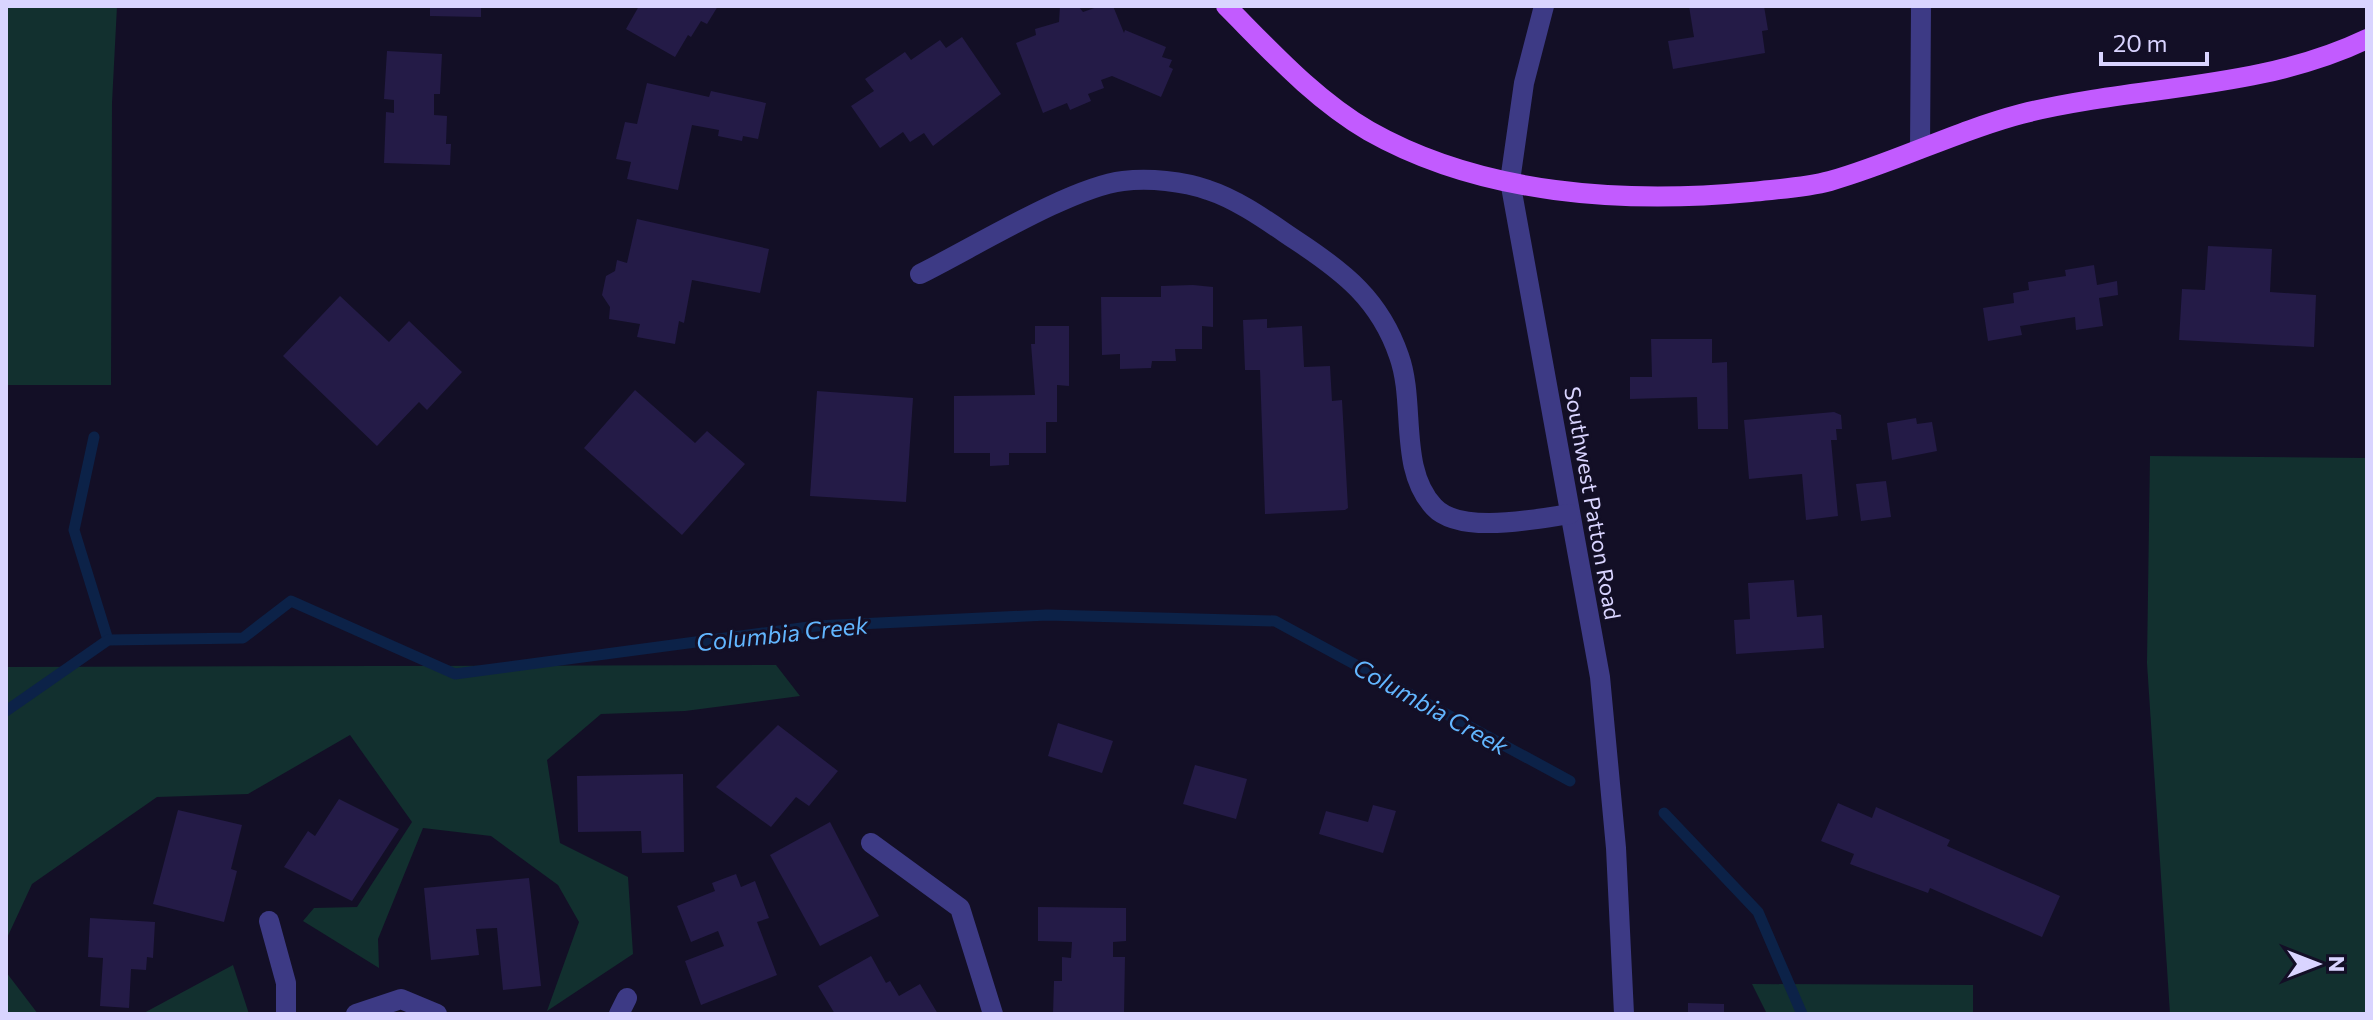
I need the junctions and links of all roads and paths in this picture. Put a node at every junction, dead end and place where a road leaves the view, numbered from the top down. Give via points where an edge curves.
1 (1226, 6) edge
2 (1544, 6) edge
3 (1921, 6) edge
4 (2367, 39) edge
5 (1920, 149) junction
6 (1510, 181) junction
7 (920, 274) dead end
8 (1570, 514) junction
9 (871, 843) dead end
10 (269, 921) dead end
11 (431, 1013) edge
12 (286, 1014) edge
13 (356, 1014) edge
14 (993, 1014) edge
15 (1624, 1014) edge

1 - 6 main road via 1309,87 1367,130 1450,166
2 - 6 street, Southwest Patton Road via 1524,83
3 - 5 street
4 - 5 main road via 2291,68 2029,112
5 - 6 main road via 1827,182 1701,197 1586,193
6 - 8 street, Southwest Patton Road
7 - 8 street via 1076,196 1123,181 1208,190 1272,224 1363,289 1399,355 1413,460 1420,487 1436,509 1465,522
8 - 15 street, Southwest Patton Road via 1600,677
9 - 14 street via 960,908
10 - 12 street via 286,983
11 - 13 street via 401,999

